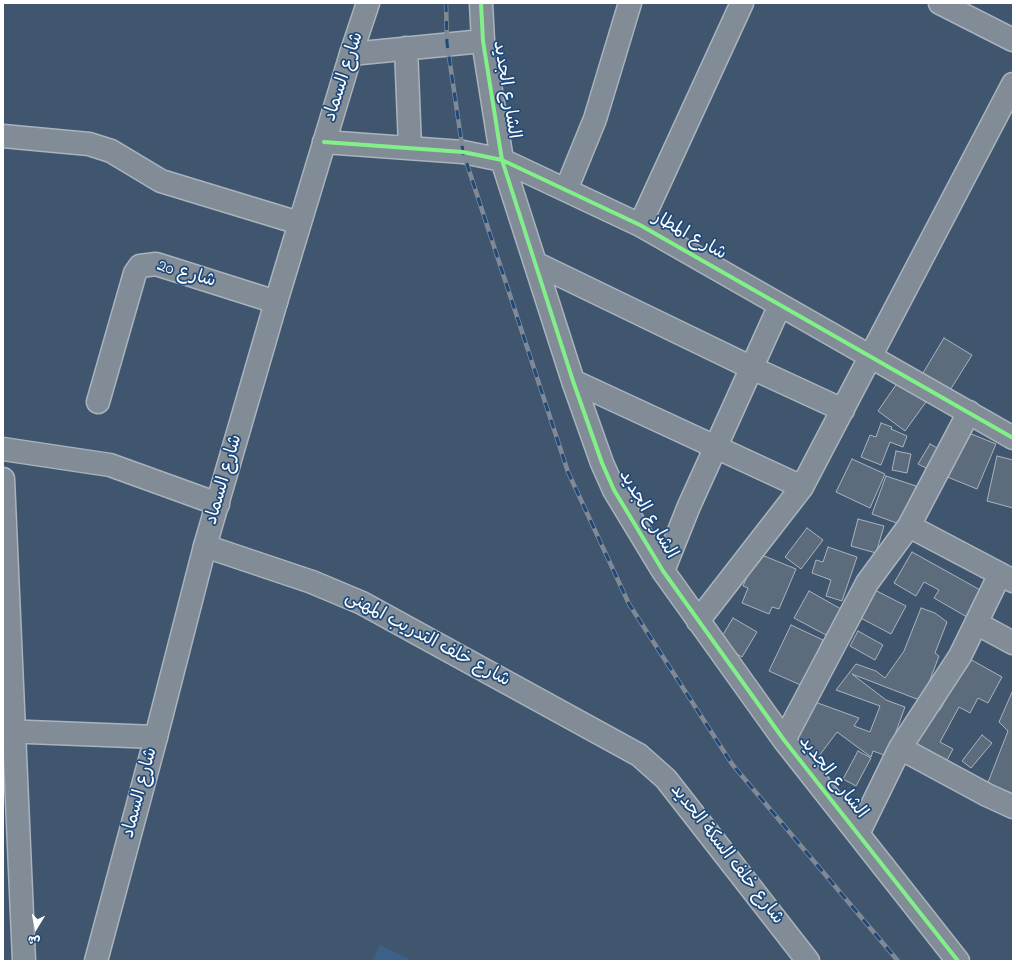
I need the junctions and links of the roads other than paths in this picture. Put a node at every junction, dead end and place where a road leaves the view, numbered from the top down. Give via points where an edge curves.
1 (368, 3) edge
2 (481, 3) edge
3 (630, 3) edge
4 (742, 3) edge
5 (940, 3) edge
6 (1013, 40) edge
7 (483, 41) junction
8 (406, 48) junction
9 (351, 54) junction
10 (1013, 84) edge
11 (3, 136) edge
12 (324, 142) junction
13 (410, 147) junction
14 (502, 160) junction
15 (566, 190) junction
16 (300, 223) junction
17 (640, 225) junction
18 (535, 264) junction
19 (276, 302) junction
20 (780, 305) junction
21 (871, 356) junction
22 (752, 368) junction
23 (573, 381) junction
24 (98, 402) dead end
25 (843, 410) junction
26 (969, 412) junction
27 (1013, 438) edge
28 (715, 446) junction
29 (3, 449) edge
30 (3, 479) edge
31 (802, 487) junction
32 (218, 504) junction
33 (909, 526) junction
34 (205, 546) junction
35 (663, 571) junction
36 (1007, 577) edge
37 (698, 621) junction
38 (976, 623) junction
39 (1013, 643) edge
40 (9, 732) edge
41 (156, 737) junction
42 (784, 740) junction
43 (900, 748) junction
44 (639, 755) joint
45 (1013, 807) edge
46 (858, 834) junction
47 (24, 961) edge
48 (96, 961) edge
49 (808, 961) edge
50 (958, 961) edge

1 - 9 main road, شارع السماد
2 - 7 main road, الشارع الجديد
3 - 15 main road via 595,119
4 - 17 main road
5 - 6 main road
7 - 8 main road
7 - 14 main road, الشارع الجديد
8 - 9 main road
8 - 13 main road
9 - 12 main road, شارع السماد
10 - 21 main road
11 - 16 main road via 89,144 111,151 161,181
12 - 13 main road, شارع المطار
12 - 16 main road, شارع السماد
13 - 14 main road, شارع المطار via 463,152
14 - 15 main road, شارع المطار
14 - 18 main road, الشارع الجديد
15 - 17 main road, شارع المطار
16 - 19 main road, شارع السماد
17 - 20 main road, شارع المطار
18 - 22 main road
18 - 23 main road, الشارع الجديد
19 - 24 main road, شارع 20 via 156,264 140,266 135,273
19 - 32 main road, شارع السماد
20 - 21 main road, شارع المطار
20 - 22 main road
21 - 25 main road
21 - 26 main road, شارع المطار
22 - 25 main road
22 - 28 main road
23 - 28 main road
23 - 35 main road, الشارع الجديد via 614,490
25 - 31 main road
26 - 27 main road, شارع المطار
26 - 33 main road
28 - 31 main road
28 - 35 main road
29 - 32 main road via 110,465
30 - 40 main road
31 - 37 main road
32 - 34 main road, شارع السماد
33 - 36 main road
33 - 42 main road via 867,582
34 - 41 main road, شارع السماد
34 - 44 main road, شارع خلف التدريب المهنى via 312,582 362,603
35 - 37 main road, الشارع الجديد
36 - 38 main road
37 - 42 main road, الشارع الجديد
38 - 39 main road
38 - 43 main road via 960,656
40 - 41 main road
40 - 47 main road
41 - 48 main road, شارع السماد
42 - 46 main road, الشارع الجديد
43 - 45 main road
43 - 46 main road
44 - 49 main road, شارع خلف السكة الحديد via 666,779
46 - 50 main road, الشارع الجديد

